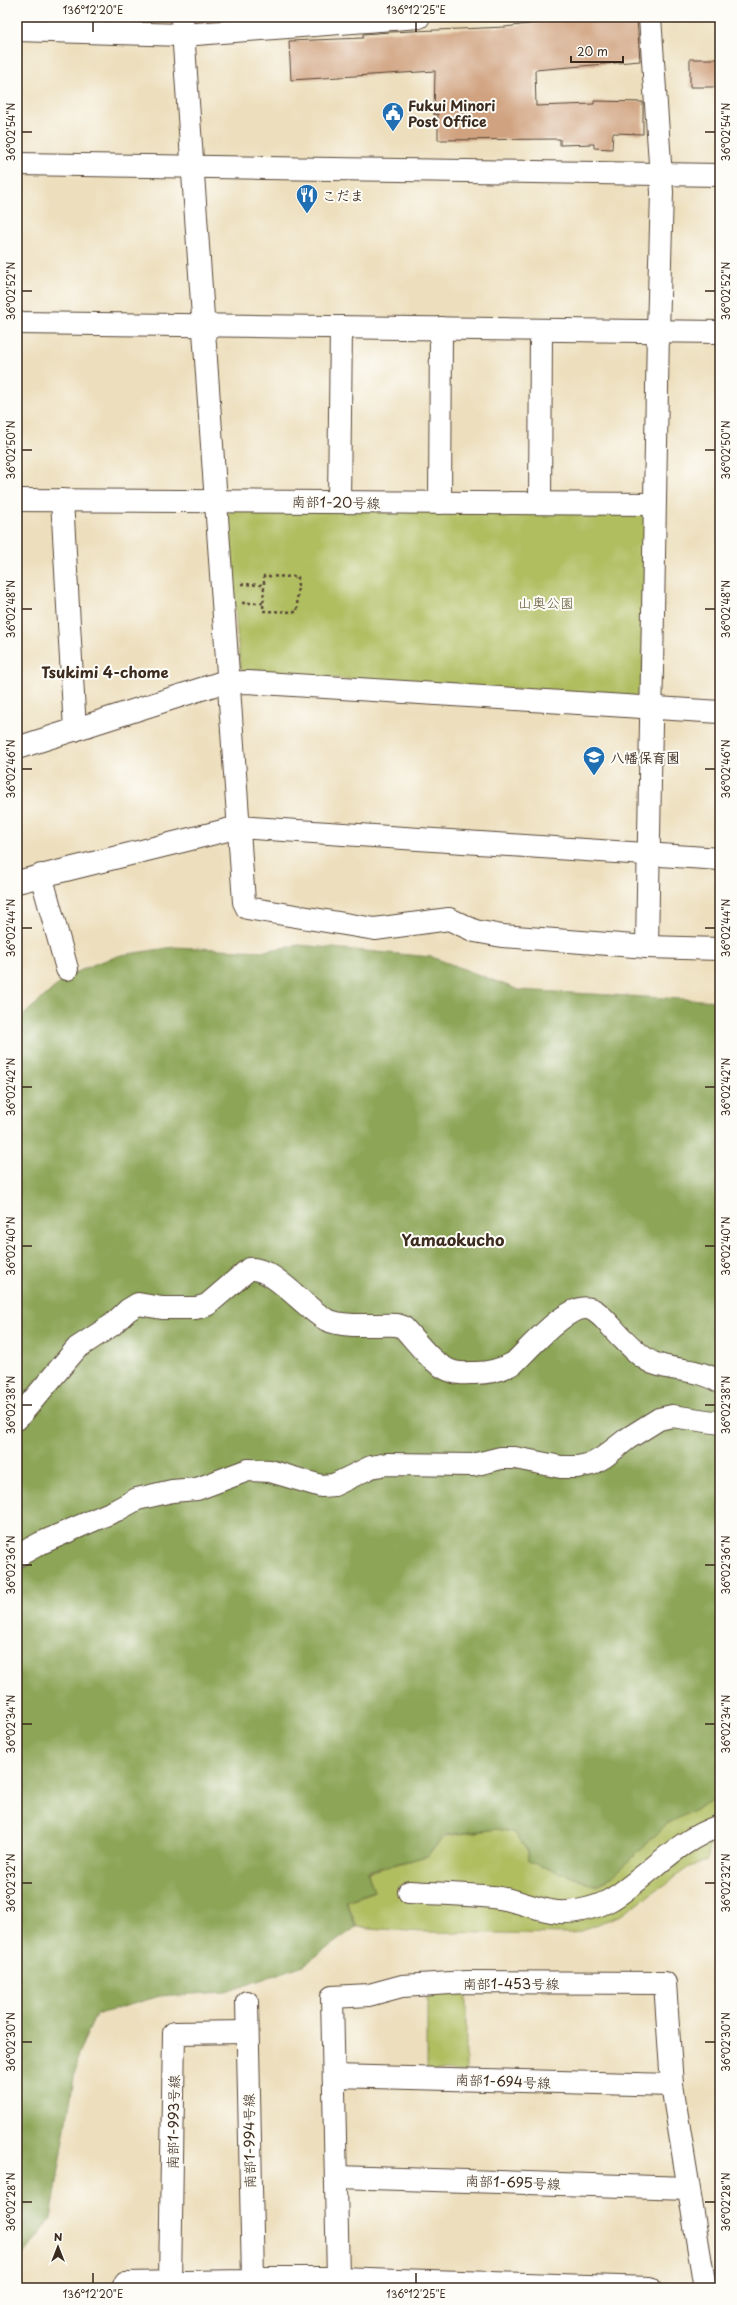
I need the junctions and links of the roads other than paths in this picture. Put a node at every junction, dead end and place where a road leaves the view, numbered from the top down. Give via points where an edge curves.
1 (419, 17) edge
2 (650, 17) edge
3 (360, 19) edge
4 (182, 26) edge
5 (17, 30) edge
6 (17, 164) edge
7 (193, 167) junction
8 (662, 175) junction
9 (720, 175) edge
10 (17, 323) edge
11 (204, 325) junction
12 (341, 327) junction
13 (441, 328) junction
14 (541, 330) junction
15 (658, 332) junction
16 (720, 332) edge
17 (17, 500) edge
18 (62, 500) junction
19 (216, 500) junction
20 (339, 502) junction
21 (440, 503) junction
22 (540, 503) junction
23 (654, 504) junction
24 (229, 683) junction
25 (652, 707) junction
26 (720, 712) edge
27 (75, 730) junction
28 (17, 748) edge
29 (239, 827) junction
30 (649, 854) junction
31 (720, 859) edge
32 (41, 876) junction
33 (17, 882) edge
34 (647, 947) junction
35 (720, 950) edge
36 (67, 969) dead end
37 (720, 1382) edge
38 (17, 1419) edge
39 (720, 1423) edge
40 (17, 1556) edge
41 (716, 1827) edge
42 (409, 1892) dead end
43 (247, 2002) dead end
44 (247, 2032) junction
45 (334, 2076) junction
46 (672, 2085) junction
47 (337, 2177) junction
48 (688, 2188) junction
49 (338, 2278) junction
50 (170, 2282) junction
51 (253, 2282) edge
52 (541, 2286) edge
53 (123, 2288) edge
54 (650, 2288) edge
55 (705, 2288) edge

1 - 3 street
2 - 8 street
3 - 4 street
4 - 5 street
4 - 7 street
6 - 7 street
7 - 8 street
7 - 11 street
8 - 9 street
8 - 15 street
10 - 11 street
11 - 12 street
11 - 19 street
12 - 13 street
12 - 20 street
13 - 14 street
13 - 21 street
14 - 15 street
14 - 22 street
15 - 16 street
15 - 23 street
17 - 18 street, 南部1-20号線
18 - 19 street, 南部1-20号線
18 - 27 street
19 - 20 street, 南部1-20号線
19 - 24 street
20 - 21 street, 南部1-20号線
21 - 22 street, 南部1-20号線
22 - 23 street, 南部1-20号線
23 - 25 street
24 - 25 street via 247,682
24 - 27 street via 220,683
24 - 29 street
25 - 26 street
25 - 30 street
27 - 28 street
29 - 30 street
29 - 32 street
29 - 34 street via 244,902 247,908 375,929 449,919 475,930 502,936
30 - 31 street
30 - 34 street
32 - 33 street
32 - 36 street
34 - 35 street
37 - 38 street via 698,1371 653,1363 639,1355 594,1310 582,1308 558,1321 506,1368 489,1373 455,1373 434,1360 403,1328 397,1325 343,1324 329,1320 283,1285 255,1268 249,1269 207,1305 183,1308 138,1304 128,1310 112,1325 77,1348
39 - 40 street via 672,1416 658,1419 604,1457 592,1464 577,1467 562,1467 515,1458 501,1458 474,1465 387,1464 371,1467 334,1485 322,1486 270,1471 248,1470 197,1489 172,1491 137,1499
41 - 42 street via 676,1848 612,1899 568,1912 552,1912 501,1898
43 - 44 street, 南部1-994号線
44 - 50 street, 南部1-993号線 via 174,2033
44 - 51 street, 南部1-994号線
45 - 46 street, 南部1-694号線
45 - 46 street, 南部1-453号線 via 332,1997 369,1995 402,1986 467,1982 665,1983
45 - 47 street, 南部1-453号線
46 - 48 street, 南部1-453号線
47 - 48 street, 南部1-695号線
47 - 49 street, 南部1-453号線
48 - 55 street, 南部1-453号線
49 - 51 street
49 - 52 street
50 - 51 street
50 - 53 street via 125,2283
52 - 54 street

